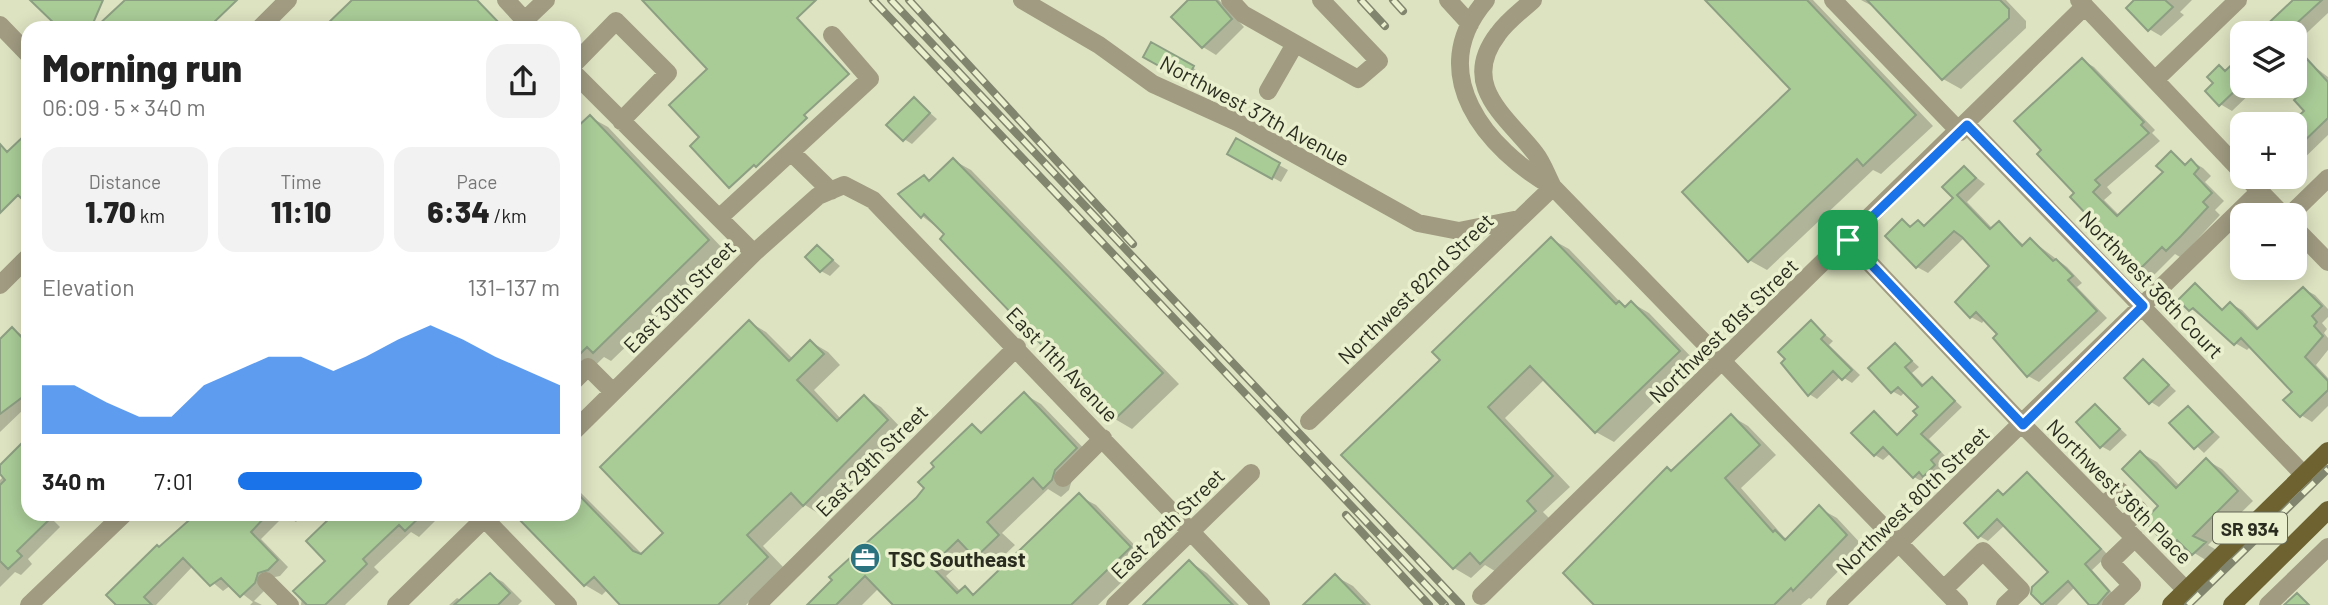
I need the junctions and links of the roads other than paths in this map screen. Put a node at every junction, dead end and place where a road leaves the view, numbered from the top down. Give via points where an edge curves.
1 (288, 0) edge
2 (506, 0) edge
3 (546, 0) edge
4 (1021, 0) edge
5 (1230, 0) edge
6 (1321, 0) edge
7 (1448, 0) edge
8 (1486, 0) edge
9 (1533, 0) edge
10 (1833, 0) edge
11 (2238, 0) edge
12 (2082, 3) edge
13 (1052, 7) edge
14 (267, 21) edge
15 (525, 21) edge
16 (530, 21) edge
17 (1470, 24) junction
18 (0, 25) edge
19 (832, 35) dead end
20 (1295, 44) junction
21 (21, 47) edge
22 (581, 67) edge
23 (2155, 80) junction
24 (581, 81) edge
25 (1268, 90) dead end
26 (621, 121) junction
27 (1963, 129) junction
28 (792, 152) junction
29 (2230, 159) edge
30 (2328, 178) edge
31 (1553, 187) junction
32 (2260, 191) joint
33 (824, 193) junction
34 (2272, 203) edge
35 (2302, 203) edge
36 (719, 218) junction
37 (1519, 219) junction
38 (1848, 240) junction
39 (2307, 240) edge
40 (754, 253) junction
41 (2328, 262) edge
42 (21, 264) edge
43 (0, 285) edge
44 (2143, 306) junction
45 (1017, 347) junction
46 (1723, 361) junction
47 (581, 374) edge
48 (613, 392) junction
49 (1309, 421) dead end
50 (581, 423) edge
51 (2023, 425) junction
52 (1103, 438) junction
53 (2328, 451) edge
54 (1251, 473) dead end
55 (2304, 475) junction
56 (1063, 478) dead end
57 (2328, 510) edge
58 (117, 521) edge
59 (479, 521) edge
60 (489, 521) edge
61 (1192, 531) junction
62 (2129, 532) junction
63 (1899, 543) junction
64 (2328, 547) edge
65 (265, 581) dead end
66 (1944, 589) junction
67 (2186, 590) junction
68 (1481, 596) dead end
69 (29, 605) edge
70 (290, 605) edge
71 (396, 605) edge
72 (568, 605) edge
73 (757, 605) edge
74 (1115, 605) edge
75 (1261, 605) edge
76 (1835, 605) edge
77 (1959, 605) edge
78 (2005, 605) edge
79 (2111, 605) edge
80 (2171, 605) edge
81 (2232, 605) edge
82 (2268, 605) edge

1 - 14 street
2 - 15 street
3 - 16 street
4 - 13 street, Northwest 37th Avenue
5 - 20 street via 1243,14
6 - 20 street via 1379,61 1359,79
7 - 17 street
8 - 17 street
9 - 31 street via 1496,35 1483,74 1493,106 1536,155
10 - 27 street, Northwest 36th Court
11 - 23 street
12 - 23 street
12 - 27 street, Northwest 81st Street
13 - 37 street, Northwest 37th Avenue via 1153,84 1237,122 1418,223 1459,231
17 - 31 street via 1461,72 1469,107 1521,169
18 - 21 street
19 - 28 street via 870,79
20 - 25 street
22 - 26 street via 616,21 668,73
23 - 29 street
24 - 26 street
26 - 36 street
27 - 38 street, Northwest 81st Street
27 - 44 street, Northwest 36th Court
28 - 33 street
28 - 36 street
30 - 35 street
31 - 37 street, Northwest 82nd Street
31 - 46 street
32 - 34 street
32 - 44 street, Northwest 80th Street
33 - 40 street, East 30th Street
33 - 45 street, East 11th Avenue via 844,185 873,200
36 - 40 street
37 - 49 street, Northwest 82nd Street
38 - 46 street, Northwest 81st Street
38 - 51 street, Northwest 36th Place
39 - 41 street
40 - 48 street, East 30th Street
42 - 43 street
44 - 51 street, Northwest 80th Street
44 - 55 street, Northwest 36th Court
45 - 52 street, East 11th Avenue
45 - 73 street, East 29th Street
46 - 63 street
46 - 68 street, Northwest 81st Street
47 - 48 street via 588,367
48 - 50 street, East 30th Street
51 - 62 street, Northwest 36th Place
51 - 63 street, Northwest 80th Street
52 - 56 street
52 - 61 street, East 11th Avenue
53 - 55 main road, SR 934
54 - 61 street, East 28th Street
55 - 67 main road, SR 934
57 - 81 main road, SR 934
58 - 69 street
59 - 71 street
60 - 72 street
61 - 74 street, East 28th Street
61 - 75 street, East 11th Avenue
62 - 67 street, Northwest 36th Place
62 - 79 street via 2110,562 2132,584
63 - 66 street
63 - 76 street, Northwest 80th Street
64 - 82 street
65 - 70 street
66 - 77 street
66 - 78 street via 1983,551 2021,590
67 - 80 main road, SR 934

